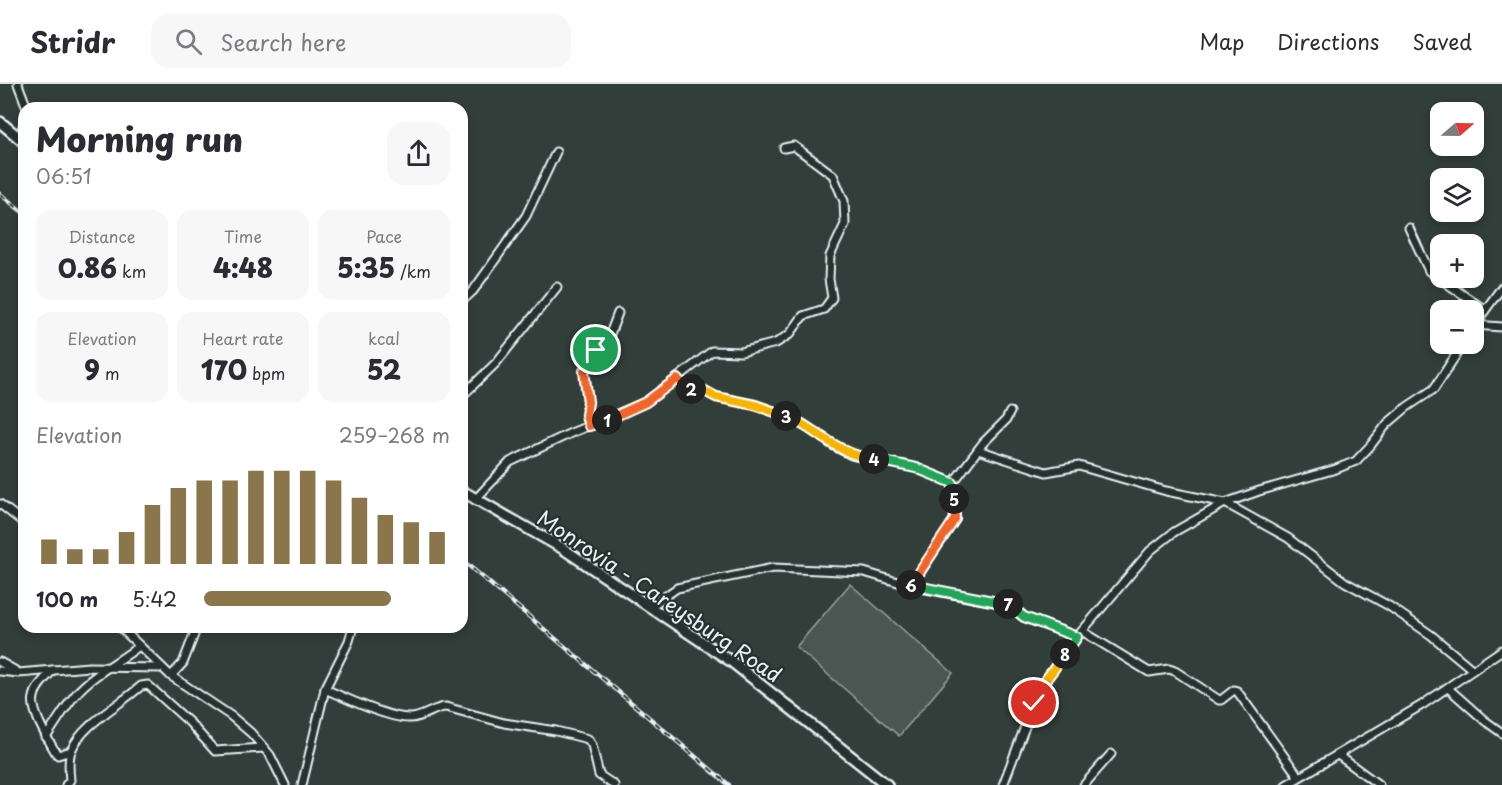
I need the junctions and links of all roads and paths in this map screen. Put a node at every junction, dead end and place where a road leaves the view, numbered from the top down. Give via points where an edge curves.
1 (18, 84) edge
2 (25, 102) edge
3 (0, 122) edge
4 (18, 137) edge
5 (784, 148) dead end
6 (556, 152) dead end
7 (1409, 228) dead end
8 (557, 287) dead end
9 (1502, 288) edge
10 (468, 296) edge
11 (1485, 310) joint
12 (618, 313) dead end
13 (1484, 326) edge
14 (1502, 327) edge
15 (1457, 354) edge
16 (677, 379) junction
17 (468, 390) edge
18 (1010, 412) dead end
19 (589, 426) junction
20 (978, 450) junction
21 (953, 483) junction
22 (468, 495) edge
23 (476, 500) junction
24 (1225, 503) junction
25 (0, 504) edge
26 (18, 519) edge
27 (911, 586) junction
28 (650, 607) junction
29 (126, 633) edge
30 (196, 633) edge
31 (351, 633) edge
32 (1079, 634) junction
33 (139, 646) junction
34 (1502, 650) edge
35 (0, 662) edge
36 (107, 668) junction
37 (161, 668) junction
38 (53, 670) junction
39 (1473, 670) junction
40 (0, 671) edge
41 (18, 673) junction
42 (171, 676) junction
43 (1448, 688) junction
44 (325, 689) junction
45 (1502, 733) edge
46 (46, 736) junction
47 (264, 748) junction
48 (71, 751) junction
49 (1111, 753) dead end
50 (1338, 755) junction
51 (1299, 777) junction
52 (69, 783) edge
53 (285, 785) edge
54 (302, 785) edge
55 (614, 785) edge
56 (887, 785) edge
57 (1003, 785) edge
58 (1084, 785) edge
59 (1286, 785) edge
60 (1379, 785) edge

1 - 2 street
3 - 4 main road
5 - 16 street via 794,146 833,175 844,201 845,224 830,256 832,298 824,309 803,316 790,334 776,343 741,352 712,351
6 - 10 street via 526,216
7 - 11 street via 1429,272
8 - 17 street via 496,363
9 - 11 street
12 - 19 street via 610,334 584,371
13 - 14 street
15 - 24 street via 1434,389 1388,424 1356,460
16 - 19 street via 646,402
16 - 21 street via 690,389 788,416 851,454 916,468
18 - 20 street
19 - 23 street via 510,462
20 - 21 street
20 - 24 street via 1046,472 1079,466
21 - 27 street via 955,519
22 - 23 main road, Monrovia - Careysburg Road
23 - 28 main road, Monrovia - Careysburg Road via 562,548
24 - 32 street via 1174,532 1150,551
24 - 39 street via 1288,538 1345,582 1389,606
25 - 26 street
27 - 28 street via 864,572 773,567 677,588
27 - 32 street via 1010,605 1024,617
28 - 56 main road, Monrovia - Careysburg Road via 732,662
29 - 33 street
30 - 42 street via 183,663
31 - 44 street
32 - 51 street via 1149,672 1175,671 1218,700 1237,691
32 - 57 street via 1034,703
33 - 36 street
33 - 37 street
34 - 39 street
35 - 41 street
36 - 37 street
36 - 38 street
36 - 46 street via 77,693
37 - 42 street
38 - 41 street
38 - 46 street via 34,697
39 - 43 street
40 - 41 street
42 - 47 street via 231,716
43 - 45 street
43 - 50 street
44 - 54 street
44 - 55 street via 406,718 446,707 588,739 599,775
46 - 48 street via 58,755
47 - 48 street via 215,751 148,686 141,686 85,731
47 - 53 street
48 - 52 street
49 - 58 street
50 - 51 street
50 - 60 street
51 - 59 street

